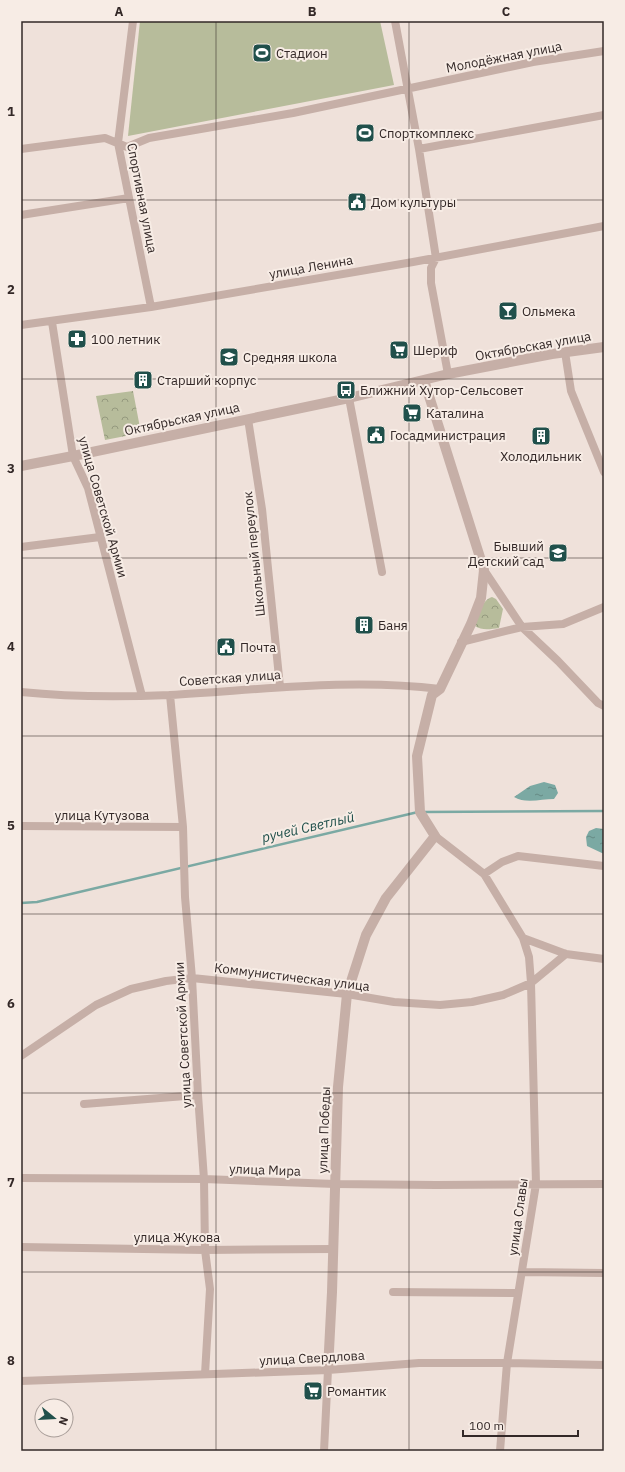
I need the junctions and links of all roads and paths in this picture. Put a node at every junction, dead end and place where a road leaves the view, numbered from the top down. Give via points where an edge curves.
1 (133, 21) edge
2 (395, 21) edge
3 (604, 51) edge
4 (408, 88) junction
5 (604, 115) edge
6 (118, 143) junction
7 (21, 149) edge
8 (419, 149) junction
9 (129, 198) junction
10 (21, 215) edge
11 (604, 226) edge
12 (436, 258) junction
13 (151, 307) junction
14 (52, 322) junction
15 (21, 325) edge
16 (604, 347) edge
17 (565, 352) junction
18 (448, 374) junction
19 (424, 380) junction
20 (349, 398) junction
21 (248, 419) junction
22 (73, 456) junction
23 (21, 466) edge
24 (604, 472) edge
25 (100, 537) junction
26 (21, 547) edge
27 (484, 570) junction
28 (382, 572) dead end
29 (604, 607) edge
30 (522, 626) junction
31 (461, 642) junction
32 (280, 687) junction
33 (440, 689) junction
34 (21, 692) edge
35 (170, 695) junction
36 (142, 696) junction
37 (604, 706) edge
38 (21, 826) edge
39 (183, 827) junction
40 (435, 836) junction
41 (604, 866) edge
42 (484, 874) junction
43 (524, 938) junction
44 (566, 954) junction
45 (604, 959) edge
46 (192, 978) junction
47 (531, 983) junction
48 (347, 994) junction
49 (21, 1056) edge
50 (198, 1095) junction
51 (84, 1104) dead end
52 (21, 1178) edge
53 (204, 1179) junction
54 (335, 1184) junction
55 (536, 1184) junction
56 (604, 1184) edge
57 (21, 1247) edge
58 (333, 1249) junction
59 (205, 1250) junction
60 (523, 1272) junction
61 (604, 1273) edge
62 (393, 1292) dead end
63 (518, 1293) junction
64 (507, 1363) junction
65 (604, 1365) edge
66 (328, 1370) junction
67 (205, 1374) junction
68 (21, 1381) edge
69 (324, 1451) edge
70 (500, 1451) edge

1 - 6 street, Спортивная улица
2 - 4 street
3 - 4 street, Молодёжная улица via 533,62
4 - 6 street, Молодёжная улица via 293,113 149,138 127,147
4 - 8 street
5 - 8 street
6 - 7 street via 105,138
6 - 9 street, Спортивная улица
8 - 12 street
9 - 10 street
9 - 13 street, Спортивная улица
11 - 12 street, улица Ленина
12 - 13 street, улица Ленина
12 - 18 street via 431,268 432,283
13 - 14 street, улица Ленина
14 - 15 street, улица Ленина
14 - 22 street, улица Советской Армии
16 - 17 street, Октябрьская улица
17 - 18 street, Октябрьская улица
17 - 24 street via 571,391
18 - 19 street, Октябрьская улица
19 - 20 street, Октябрьская улица
19 - 27 street
20 - 21 street, Октябрьская улица
20 - 28 street
21 - 22 street, Октябрьская улица
21 - 32 street, Школьный переулок via 262,509
22 - 23 street, Октябрьская улица
22 - 25 street, улица Советской Армии via 88,488
25 - 26 street
25 - 36 street, улица Советской Армии
27 - 30 street
27 - 31 street via 481,598
29 - 30 street via 562,624
30 - 31 street
30 - 37 street via 598,703
31 - 33 street
32 - 33 street, Советская улица via 393,684
32 - 35 street, Советская улица
33 - 40 street via 432,695 417,756 420,812
34 - 36 street, Советская улица via 47,695
35 - 36 street, Советская улица
35 - 39 street, улица Советской Армии
38 - 39 street, улица Кутузова
39 - 46 street, улица Советской Армии via 185,897
40 - 42 street
40 - 48 street, улица Победы via 386,898 366,935
41 - 42 street via 518,856 502,862
42 - 43 street
43 - 44 street
43 - 47 street, улица Славы via 529,957
44 - 45 street
44 - 47 street, Коммунистическая улица
46 - 48 street, Коммунистическая улица
46 - 49 street, Коммунистическая улица via 131,989 96,1006
46 - 50 street, улица Советской Армии
47 - 48 street, Коммунистическая улица via 502,995 472,1002 440,1005 394,1002
47 - 55 street, улица Славы
48 - 54 street, улица Победы via 338,1088
50 - 51 street
50 - 53 street, улица Советской Армии
52 - 53 street, улица Мира
53 - 54 street, улица Мира
53 - 59 street, улица Советской Армии
54 - 55 street, улица Мира
54 - 58 street, улица Победы
55 - 56 street, улица Мира
55 - 60 street, улица Славы
57 - 59 street, улица Жукова
58 - 59 street, улица Жукова
58 - 66 street, улица Победы
59 - 67 street, улица Советской Армии via 210,1289
60 - 61 street
60 - 63 street, улица Славы
62 - 63 street
63 - 64 street, улица Славы
64 - 65 street, улица Свердлова
64 - 66 street, улица Свердлова via 419,1364
64 - 70 street, улица Славы
66 - 67 street, улица Свердлова
66 - 69 street, улица Победы
67 - 68 street, улица Свердлова

